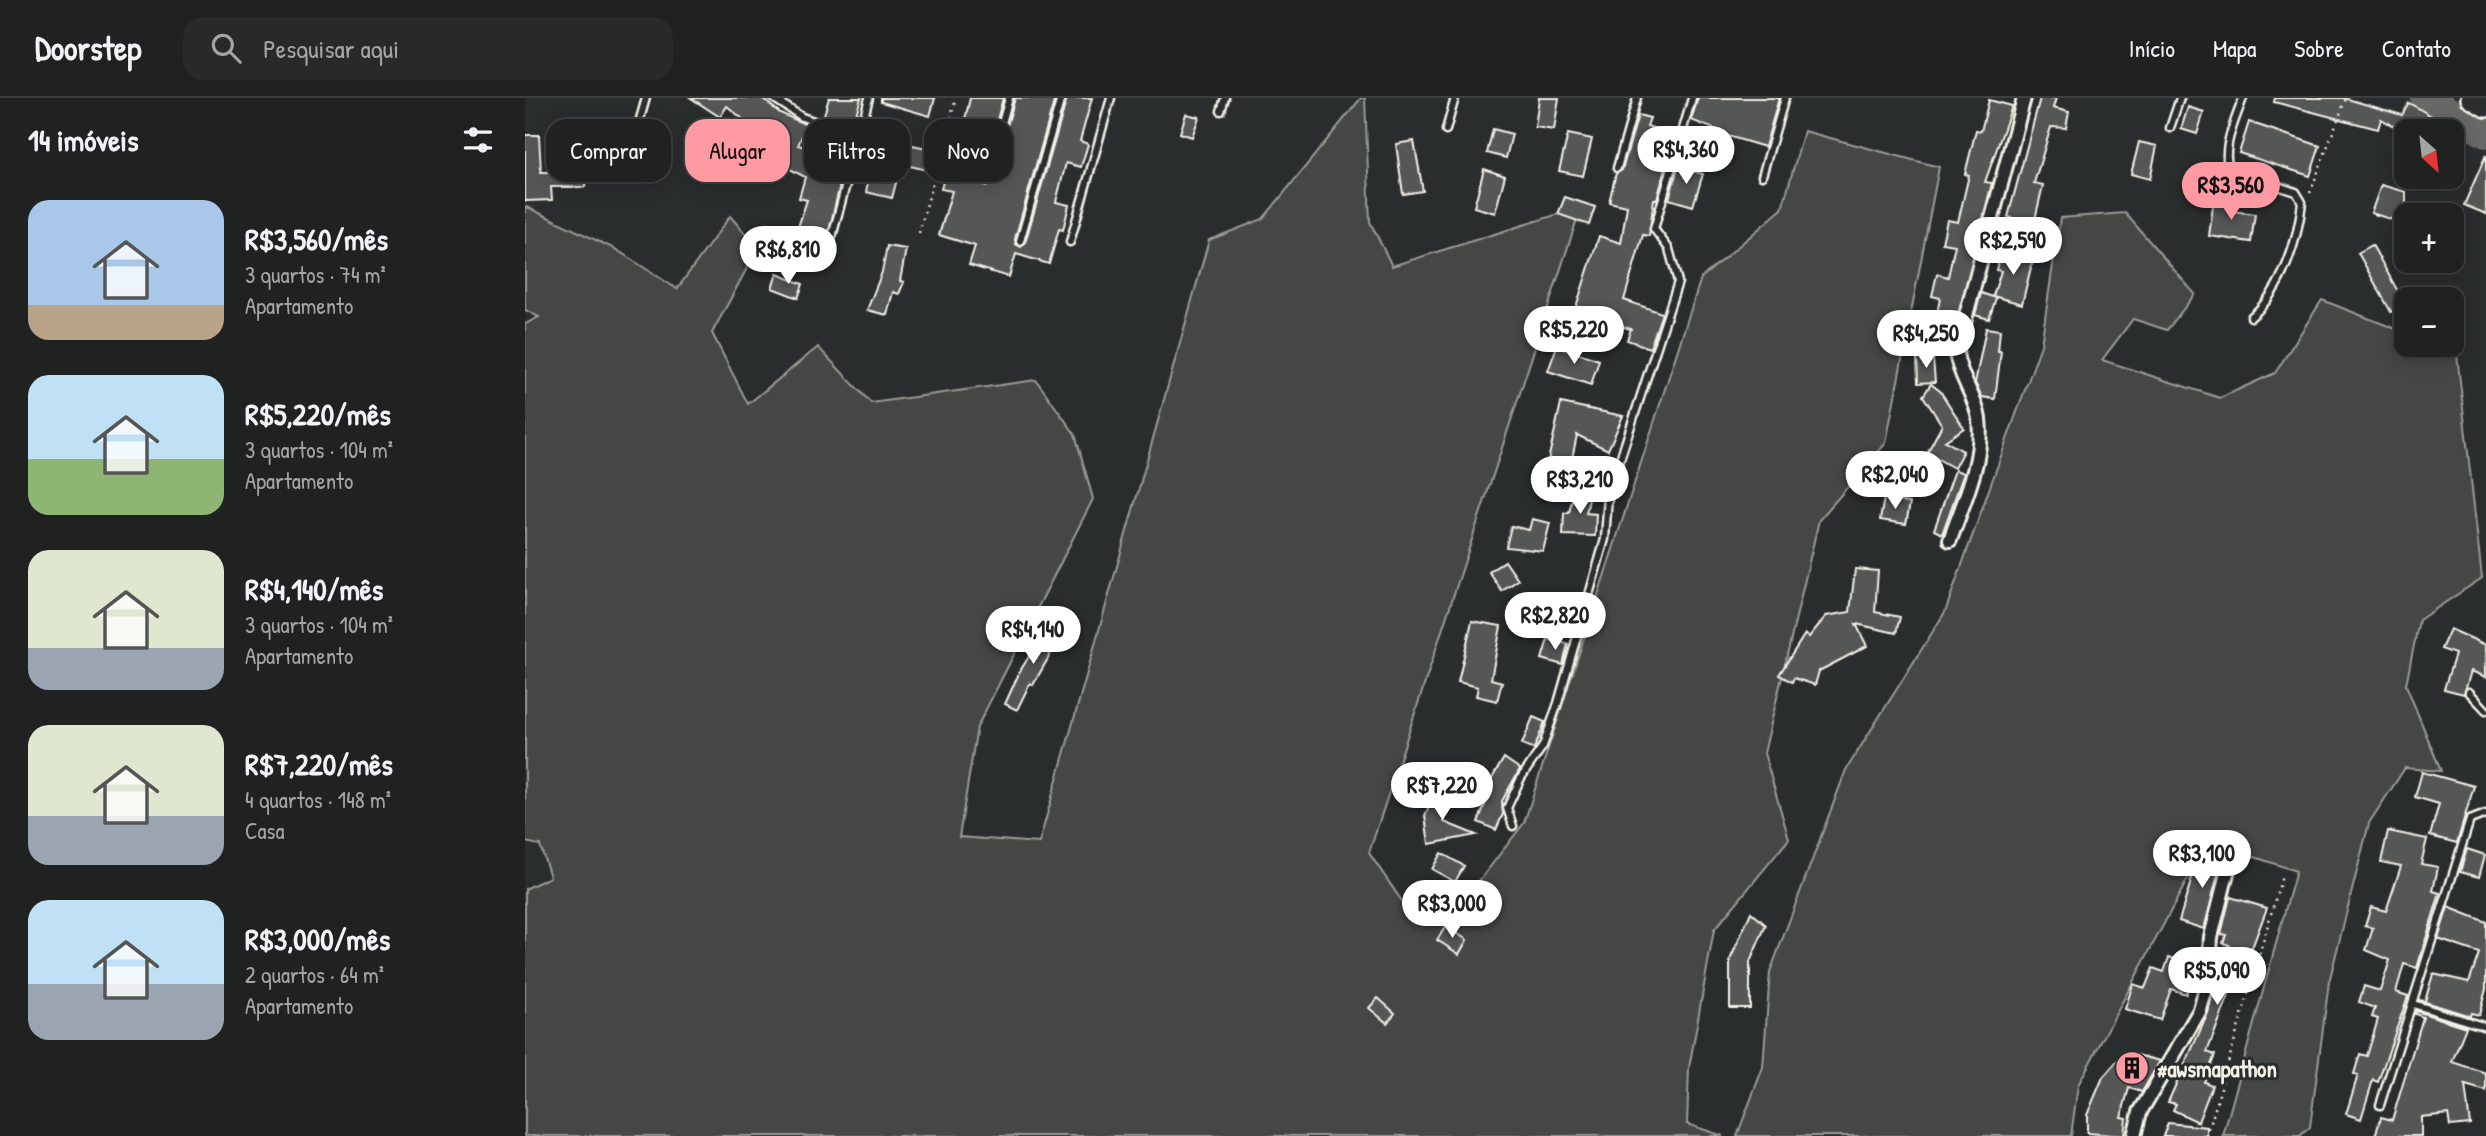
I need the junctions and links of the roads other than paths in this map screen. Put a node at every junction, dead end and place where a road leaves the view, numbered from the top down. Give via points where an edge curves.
1 (646, 98) edge
2 (773, 98) edge
3 (869, 98) edge
4 (1009, 98) edge
5 (1061, 98) edge
6 (1111, 98) edge
7 (1225, 98) edge
8 (1455, 98) edge
9 (1637, 98) edge
10 (1692, 98) edge
11 (1786, 98) edge
12 (2179, 98) edge
13 (2243, 98) edge
14 (2471, 98) edge
15 (2022, 99) edge
16 (2486, 107) edge
17 (1221, 111) dead end
18 (640, 119) edge
19 (807, 119) edge
20 (862, 119) edge
21 (1003, 119) edge
22 (2170, 128) dead end
23 (1447, 130) dead end
24 (1617, 167) dead end
25 (1762, 176) dead end
26 (846, 182) edge
27 (832, 237) dead end
28 (1020, 241) dead end
29 (1070, 242) dead end
30 (2251, 317) dead end
31 (1950, 540) dead end
32 (2469, 692) dead end
33 (2486, 710) edge
34 (2486, 814) edge
35 (1513, 826) dead end
36 (2228, 869) dead end
37 (2413, 1004) junction
38 (2486, 1027) edge
39 (2380, 1105) dead end
40 (2134, 1136) edge

1 - 18 lane
2 - 19 lane
3 - 20 lane
4 - 21 lane
5 - 28 lane
6 - 29 lane
7 - 17 lane
8 - 23 lane
9 - 24 lane
10 - 35 lane via 1654,229 1669,249 1678,282 1608,496 1605,538 1558,703 1543,746 1507,808
11 - 25 lane
12 - 22 lane
13 - 30 lane via 2227,149 2225,161 2230,171 2295,192 2302,202 2279,282
14 - 16 street
15 - 31 street via 1956,353 1979,430 1966,495
26 - 27 lane
32 - 33 lane
34 - 37 lane via 2470,820
36 - 40 street via 2210,937 2208,981 2200,1010 2140,1112
37 - 38 lane
37 - 39 lane

